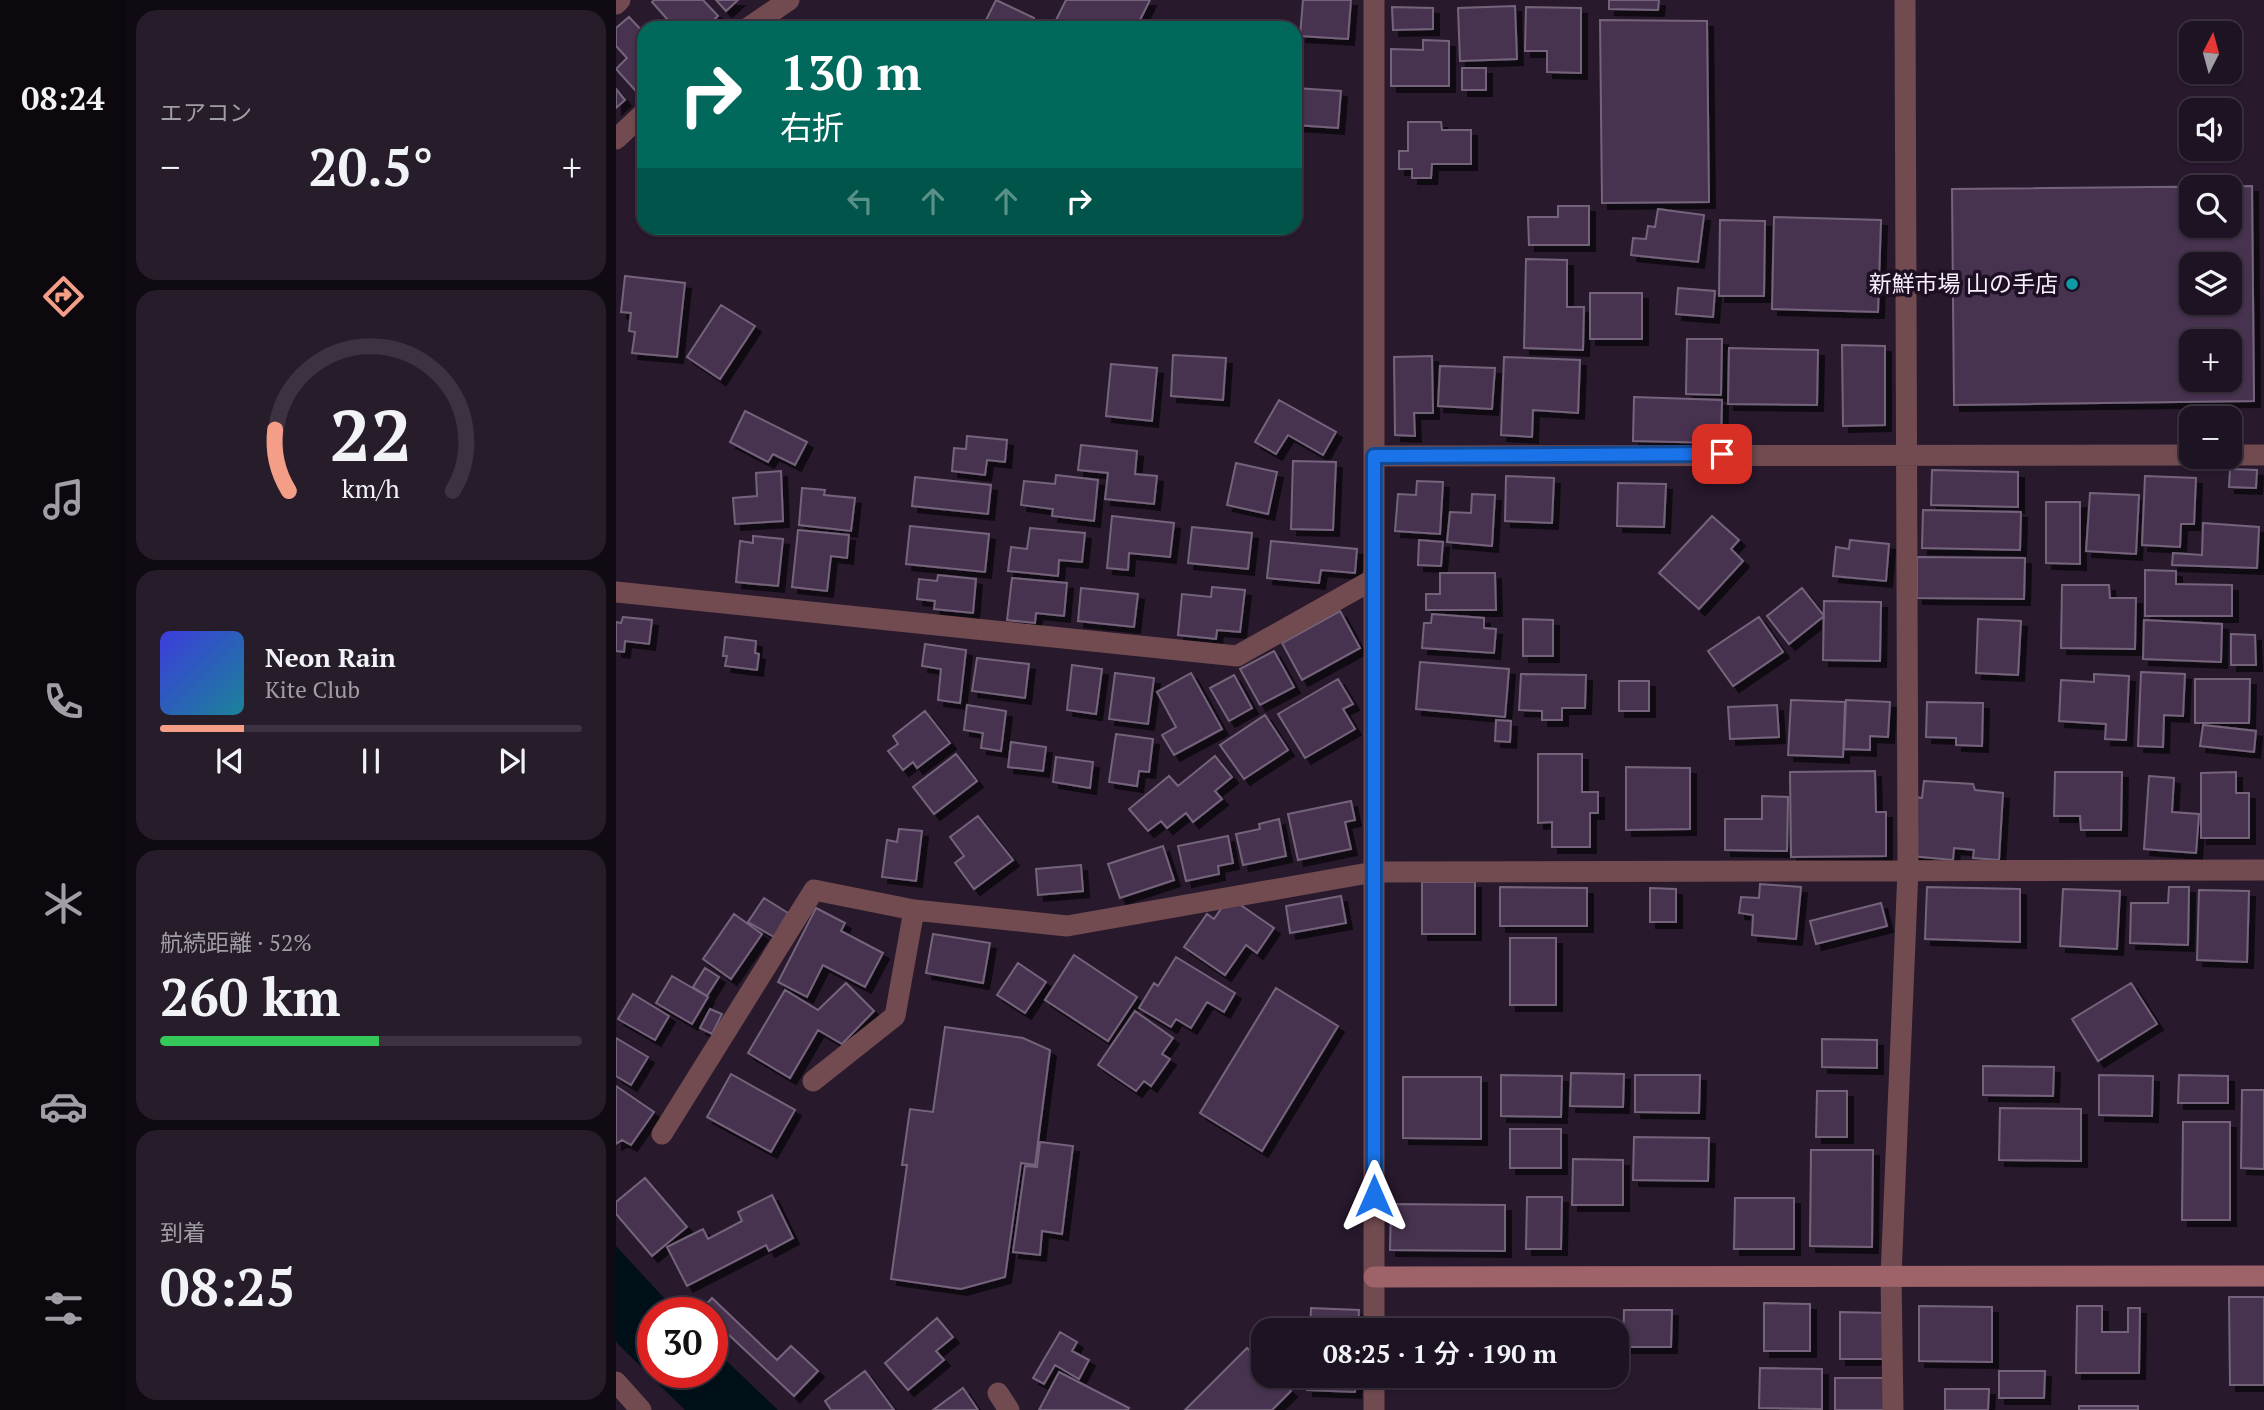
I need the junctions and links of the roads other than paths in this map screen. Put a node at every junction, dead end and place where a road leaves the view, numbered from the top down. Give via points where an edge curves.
1 (620, 0) edge
2 (789, 0) edge
3 (1374, 0) edge
4 (1905, 0) edge
5 (616, 4) edge
6 (758, 21) edge
7 (637, 120) edge
8 (616, 139) edge
9 (1909, 454) junction
10 (2179, 455) edge
11 (2242, 455) edge
12 (2264, 455) edge
13 (1374, 456) junction
14 (1374, 579) junction
15 (616, 592) edge
16 (1908, 870) junction
17 (2264, 870) edge
18 (1374, 872) junction
19 (915, 910) junction
20 (813, 1081) dead end
21 (662, 1134) dead end
22 (1892, 1276) junction
23 (2264, 1276) edge
24 (1374, 1277) junction
25 (1374, 1318) edge
26 (616, 1382) edge
27 (1374, 1388) edge
28 (641, 1410) edge
29 (1374, 1410) edge
30 (1892, 1410) edge

1 - 5 street
2 - 6 street
3 - 13 street
4 - 9 street
7 - 8 street
9 - 10 street
9 - 13 street
9 - 16 street
11 - 12 street
13 - 14 street
14 - 15 street via 1237,656
14 - 18 street
16 - 17 street
16 - 18 street
16 - 22 street
18 - 19 street via 1067,926
18 - 24 street
19 - 20 street via 895,1016
19 - 21 street via 814,890
22 - 23 street
22 - 24 street
22 - 30 street
24 - 25 street
26 - 28 street
27 - 29 street

